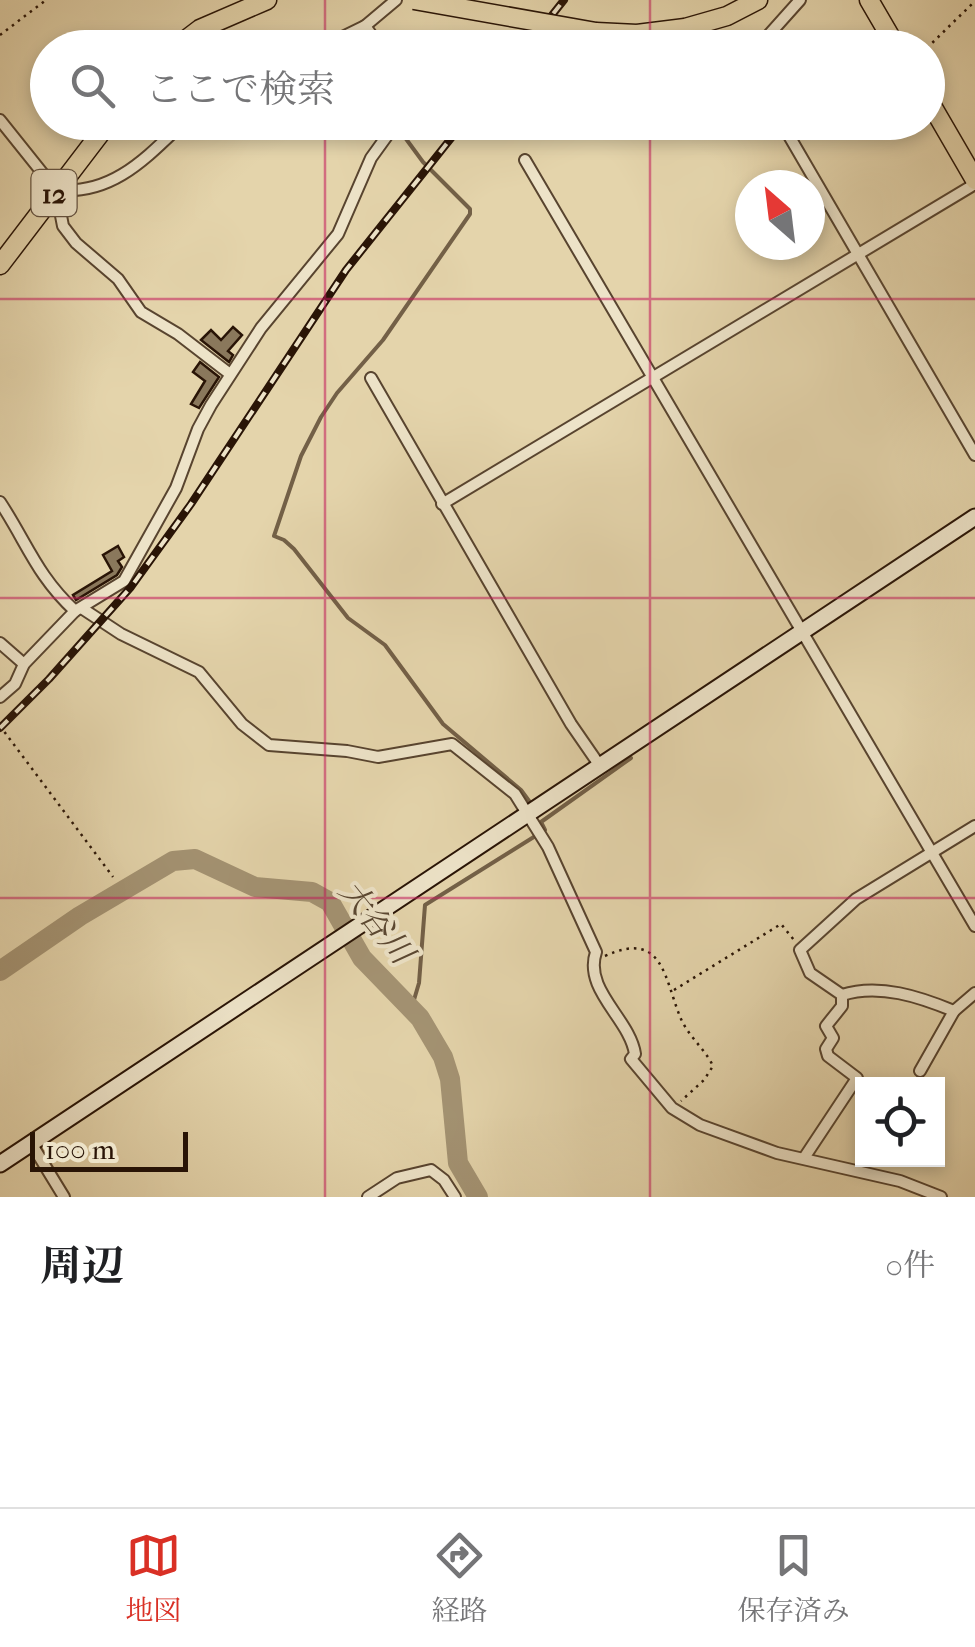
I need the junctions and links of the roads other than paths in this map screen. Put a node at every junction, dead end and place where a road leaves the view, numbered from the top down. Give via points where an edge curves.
1 (267, 0) edge
2 (396, 0) edge
3 (414, 0) edge
4 (758, 0) edge
5 (800, 0) edge
6 (869, 0) edge
7 (364, 26) junction
8 (199, 30) edge
9 (356, 30) edge
10 (367, 30) edge
11 (585, 30) edge
12 (669, 30) edge
13 (772, 30) edge
14 (886, 30) edge
15 (0, 120) edge
16 (945, 129) edge
17 (95, 140) edge
18 (165, 140) edge
19 (384, 140) edge
20 (792, 140) edge
21 (526, 160) dead end
22 (975, 182) edge
23 (56, 190) junction
24 (856, 253) junction
25 (0, 265) edge
26 (230, 374) junction
27 (370, 378) dead end
28 (651, 378) junction
29 (975, 454) edge
30 (0, 502) edge
31 (442, 504) junction
32 (975, 517) edge
33 (79, 610) junction
34 (802, 632) junction
35 (0, 643) edge
36 (24, 664) junction
37 (0, 696) edge
38 (600, 766) junction
39 (532, 810) junction
40 (975, 826) edge
41 (932, 852) junction
42 (975, 926) edge
43 (975, 993) edge
44 (842, 995) junction
45 (954, 1012) junction
46 (920, 1071) dead end
47 (31, 1143) junction
48 (804, 1158) junction
49 (0, 1164) edge
50 (64, 1197) edge
51 (368, 1197) edge
52 (455, 1197) edge
53 (942, 1197) edge

1 - 8 main road
2 - 7 street
3 - 11 main road, bridge
4 - 12 main road, bridge via 727,16
5 - 13 street
6 - 14 main road
7 - 9 street
7 - 10 street
15 - 23 street
16 - 22 main road
17 - 23 main road, 12
18 - 23 street via 115,180 89,190
19 - 26 street via 338,234
20 - 24 street
21 - 28 street
22 - 24 street
23 - 25 main road, 12
23 - 26 street via 63,226 76,244 118,280 141,312
24 - 28 street
24 - 29 street
26 - 33 street via 141,555 124,581
27 - 31 street
28 - 31 street
28 - 34 street
30 - 33 street via 52,591
31 - 38 street
32 - 34 street
33 - 36 street
33 - 39 street via 199,672 261,742 378,757 452,744
34 - 38 street
34 - 41 street
35 - 36 street
36 - 37 street
38 - 39 street
39 - 47 street
39 - 48 street via 596,952 594,974 634,1046 631,1059 672,1108 700,1125
40 - 41 street
41 - 42 street
41 - 44 street via 856,899 800,950 810,973
43 - 45 street
44 - 45 street via 893,992
44 - 48 street via 842,1006 826,1026 833,1038 826,1049 857,1078
45 - 46 street
47 - 49 street
47 - 50 street
48 - 53 street
51 - 52 street via 397,1178 431,1170

